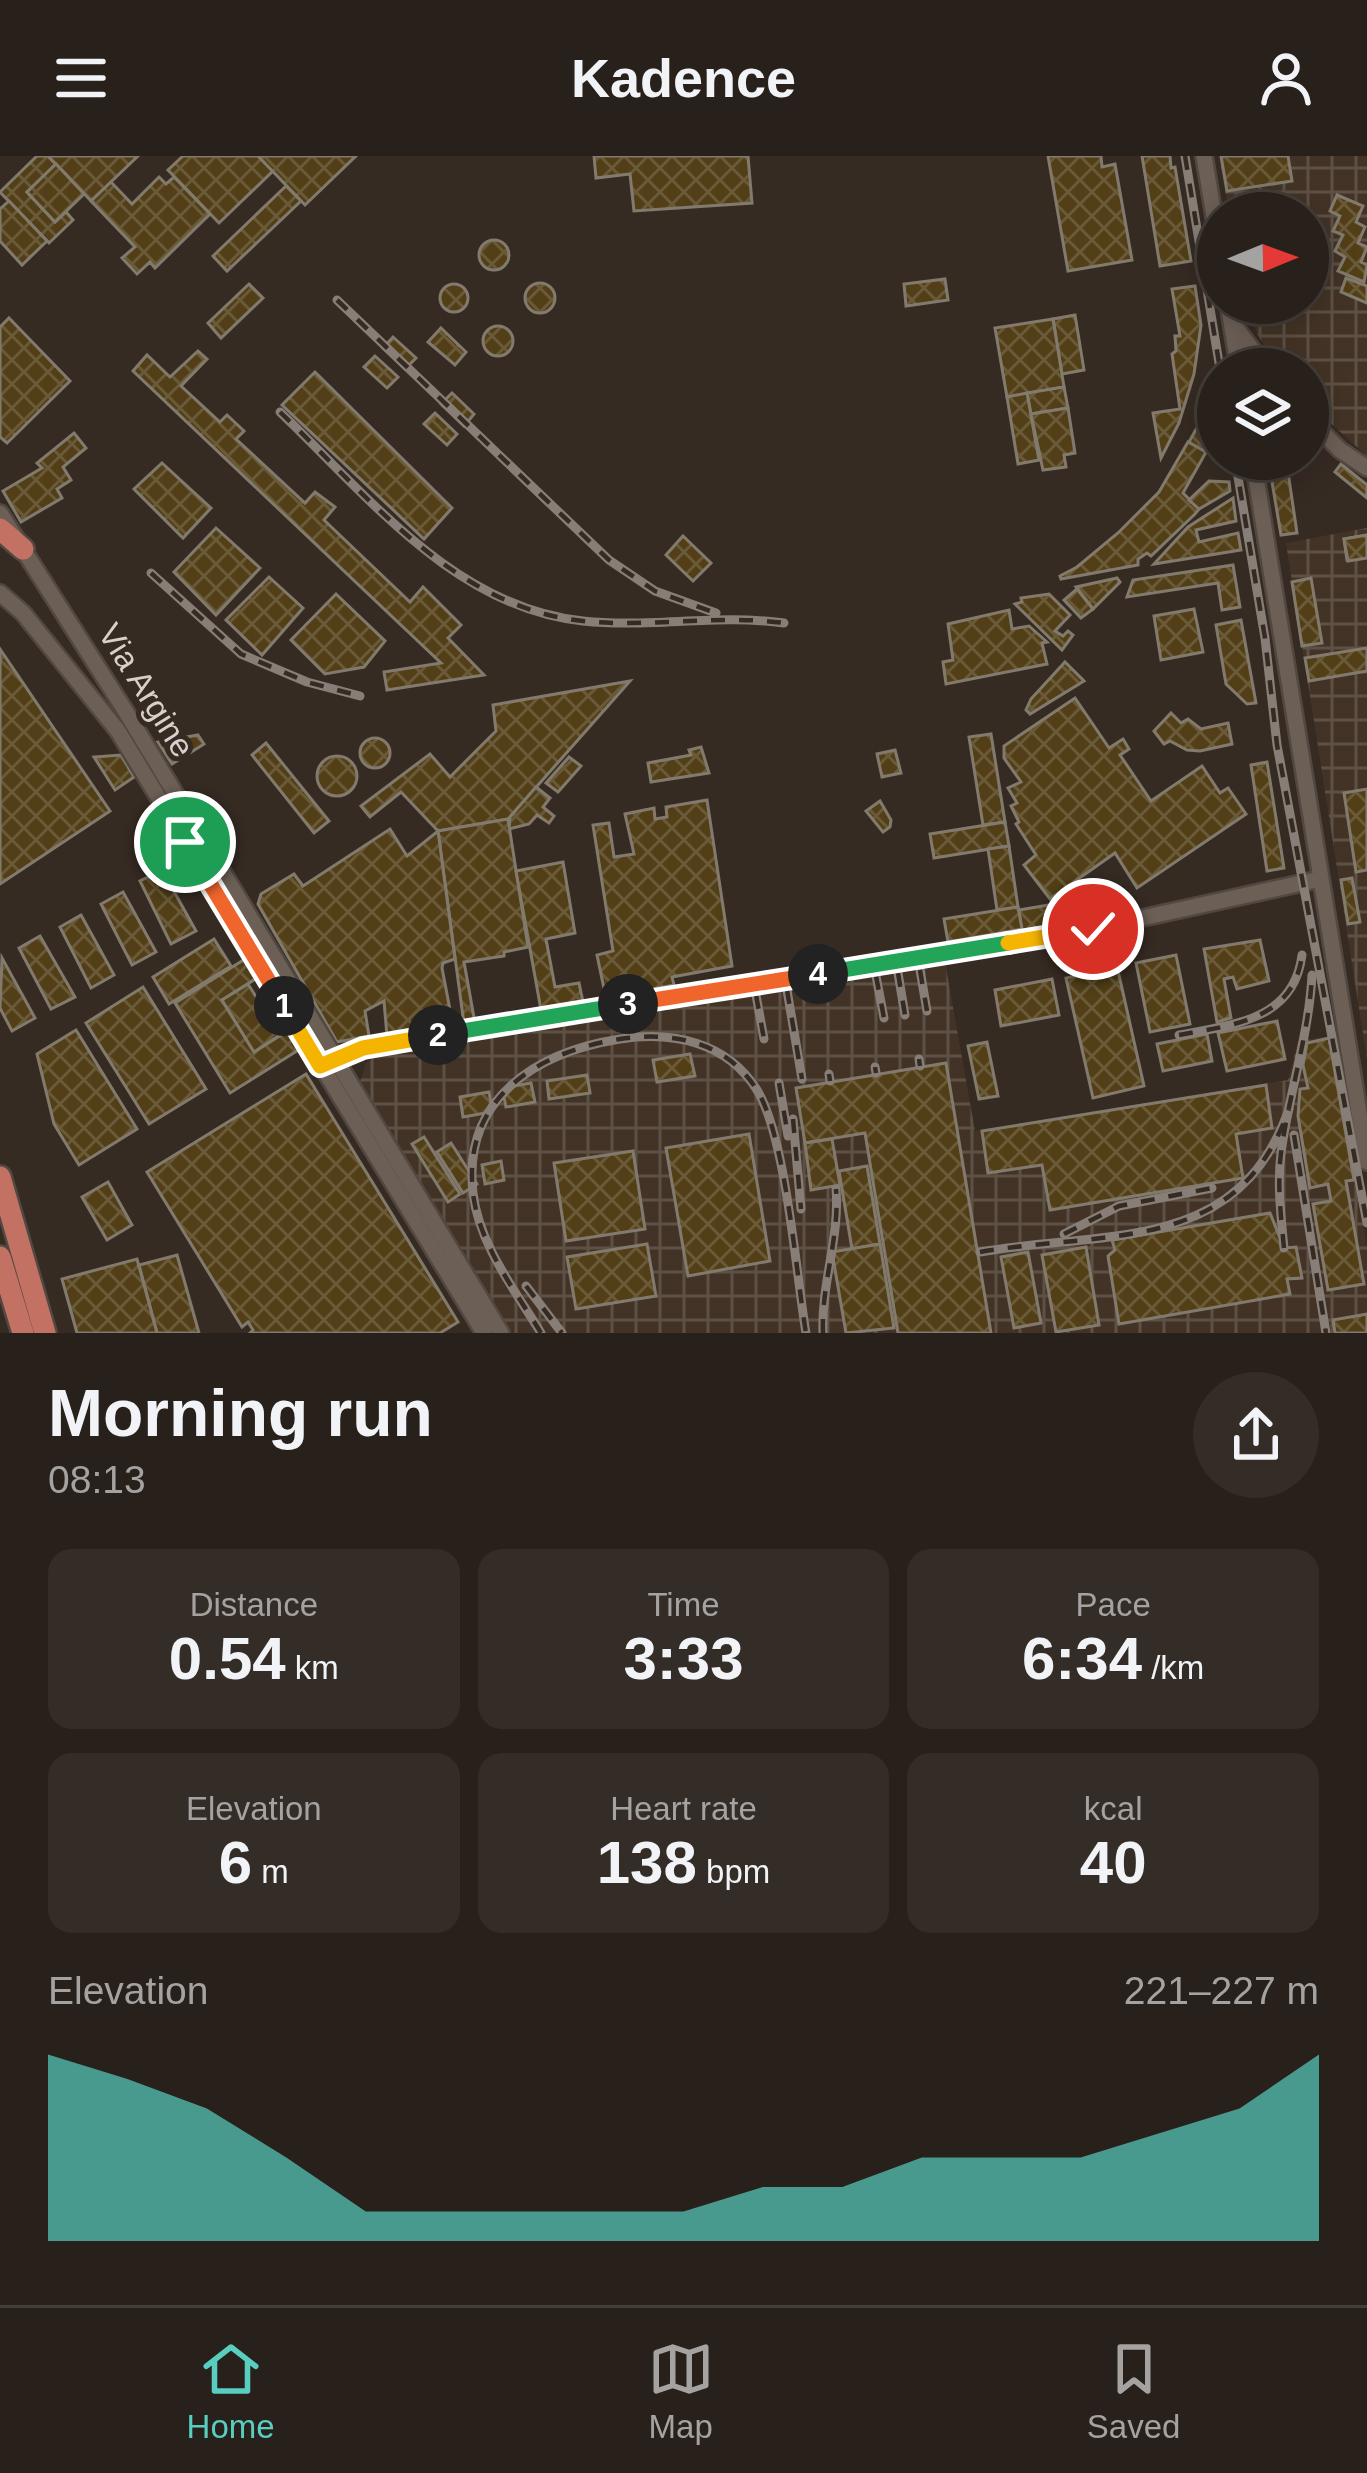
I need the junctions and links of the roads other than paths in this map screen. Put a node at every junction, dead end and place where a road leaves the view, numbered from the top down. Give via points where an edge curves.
1 (1204, 156) edge
2 (1210, 192) edge
3 (1329, 439) edge
4 (1367, 468) edge
5 (1256, 480) edge
6 (0, 512) edge
7 (0, 529) edge
8 (23, 548) junction
9 (0, 593) edge
10 (1321, 879) junction
11 (328, 1063) junction
12 (1367, 1162) edge
13 (0, 1177) edge
14 (0, 1257) edge
15 (23, 1333) edge
16 (45, 1333) edge
17 (484, 1333) edge
18 (501, 1333) edge

1 - 2 street
3 - 4 street
5 - 10 street
6 - 8 street, Via Argine
7 - 8 highway
8 - 11 street, Via Argine
9 - 11 street, Via Argine via 118,731
10 - 11 street via 1093,929 375,1046
10 - 12 street
11 - 17 street, Via Argine
11 - 18 street, Via Argine
13 - 16 highway
14 - 15 highway

